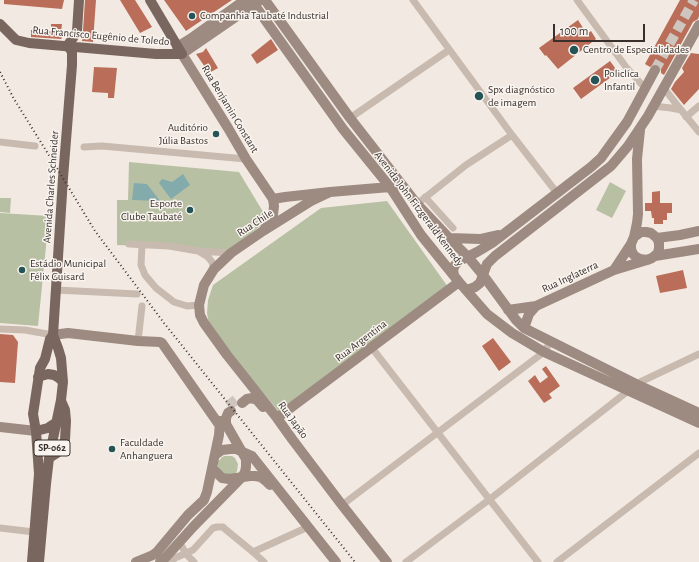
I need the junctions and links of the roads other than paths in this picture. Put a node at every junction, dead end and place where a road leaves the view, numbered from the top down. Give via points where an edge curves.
1 (79, 0) edge
2 (150, 0) edge
3 (265, 0) edge
4 (413, 0) edge
5 (577, 0) edge
6 (253, 1) edge
7 (0, 24) edge
8 (699, 25) edge
9 (67, 46) junction
10 (84, 48) junction
11 (449, 50) junction
12 (177, 52) junction
13 (72, 67) junction
14 (663, 87) junction
15 (645, 88) junction
16 (653, 106) junction
17 (699, 106) edge
18 (681, 110) junction
19 (686, 117) junction
20 (350, 118) junction
21 (640, 127) junction
22 (699, 132) edge
23 (512, 135) junction
24 (0, 142) edge
25 (35, 146) dead end
26 (84, 147) dead end
27 (601, 158) junction
28 (246, 159) junction
29 (614, 163) junction
30 (637, 171) junction
31 (390, 187) junction
32 (330, 192) junction
33 (557, 193) junction
34 (425, 197) junction
35 (273, 199) junction
36 (415, 201) junction
37 (638, 214) junction
38 (453, 228) dead end
39 (263, 231) junction
40 (699, 231) edge
41 (507, 232) junction
42 (646, 232) junction
43 (449, 238) junction
44 (657, 238) junction
45 (632, 240) junction
46 (130, 244) dead end
47 (142, 245) junction
48 (699, 249) edge
49 (198, 251) junction
50 (231, 253) junction
51 (468, 257) junction
52 (651, 258) junction
53 (214, 269) junction
54 (614, 270) junction
55 (483, 275) junction
56 (459, 282) junction
57 (56, 290) junction
58 (137, 294) dead end
59 (198, 305) junction
60 (142, 306) dead end
61 (536, 306) junction
62 (508, 310) junction
63 (524, 328) junction
64 (0, 329) edge
65 (53, 335) junction
66 (138, 341) junction
67 (551, 341) junction
68 (372, 348) junction
69 (544, 352) junction
70 (699, 354) edge
71 (227, 355) junction
72 (38, 377) junction
73 (63, 382) junction
74 (636, 384) junction
75 (628, 391) junction
76 (61, 400) junction
77 (699, 412) edge
78 (277, 418) junction
79 (57, 422) junction
80 (699, 423) edge
81 (220, 426) junction
82 (0, 427) edge
83 (36, 431) junction
84 (438, 432) junction
85 (292, 439) junction
86 (242, 452) junction
87 (699, 453) edge
88 (215, 455) junction
89 (49, 458) junction
90 (212, 468) junction
91 (242, 477) junction
92 (490, 499) junction
93 (342, 505) junction
94 (307, 527) junction
95 (0, 528) edge
96 (34, 532) junction
97 (180, 543) junction
98 (253, 552) junction
99 (186, 554) junction
100 (32, 562) edge
101 (40, 562) edge
102 (136, 562) edge
103 (160, 562) edge
104 (171, 562) edge
105 (194, 562) edge
106 (264, 562) edge
107 (330, 562) edge
108 (336, 562) edge
109 (387, 562) edge
110 (406, 562) edge
111 (538, 562) edge
112 (557, 562) edge

1 - 9 main road via 77,31
2 - 12 main road, Rua Benjamin Constant
3 - 20 main road, Avenida John Fitzgerald Kennedy
4 - 11 street
5 - 15 street
6 - 12 main road via 190,39
6 - 31 main road, Avenida John Fitzgerald Kennedy via 343,129
7 - 9 main road, Rua Francisco Eugênio de Toledo via 16,40
8 - 14 main road
9 - 10 main road, Rua Francisco Eugênio de Toledo
9 - 13 main road, Avenida Charles Schneider via 71,50
10 - 12 main road, Rua Francisco Eugênio de Toledo via 156,54
10 - 13 main road, Avenida Charles Schneider via 76,55
11 - 20 street
11 - 23 street
12 - 28 main road, Rua Benjamin Constant
13 - 57 main road, Avenida Charles Schneider / SP-062
14 - 15 main road via 653,73
14 - 16 main road
14 - 18 street
15 - 27 main road via 627,122
16 - 18 street
16 - 21 main road
17 - 19 street
18 - 19 street
19 - 22 street
20 - 36 main road, Avenida John Fitzgerald Kennedy
21 - 29 main road
21 - 30 main road
23 - 33 street
23 - 34 street via 466,165
24 - 25 street
26 - 28 street via 102,146
27 - 29 main road via 606,167
27 - 33 main road
28 - 35 main road, Rua Benjamin Constant
29 - 30 main road via 624,158 630,160
29 - 55 main road via 495,256 487,264
30 - 37 main road
31 - 32 main road, Rua Chile
31 - 36 main road via 400,190
31 - 56 main road, Avenida John Fitzgerald Kennedy via 421,235
32 - 35 main road, Rua Chile
32 - 39 main road, Rua Chile via 311,200
33 - 41 main road
34 - 36 street
34 - 38 street
35 - 39 main road via 273,215
36 - 43 main road, Avenida John Fitzgerald Kennedy
37 - 42 main road
37 - 45 main road
39 - 50 main road, Rua Chile
40 - 44 main road
41 - 43 main road via 481,239
41 - 51 main road
42 - 44 main road
42 - 45 main road via 638,233
43 - 51 main road, Avenida John Fitzgerald Kennedy
44 - 52 main road via 658,253
45 - 52 main road via 631,249 636,257 640,260
45 - 54 main road, Rua Inglaterra
46 - 47 street
47 - 49 street
47 - 59 street via 141,264 145,275 156,288 174,302 187,306
48 - 52 main road, Rua Inglaterra
49 - 50 street
49 - 53 street via 208,257
50 - 53 main road, Rua Chile
51 - 55 main road, Avenida John Fitzgerald Kennedy
51 - 56 main road via 455,264 454,270
52 - 54 main road, Rua Inglaterra
53 - 59 main road, Rua Chile via 204,284
54 - 61 main road, Rua Inglaterra
55 - 56 main road via 480,283 470,289
55 - 62 main road, Avenida John Fitzgerald Kennedy
56 - 68 main road, Rua Argentina
56 - 69 main road, Avenida John Fitzgerald Kennedy via 487,314
57 - 58 street
57 - 65 main road, Avenida Charles Schneider / SP-062
59 - 71 main road, Rua Japão via 204,323
60 - 66 street
61 - 62 main road
61 - 63 main road via 529,314
62 - 63 main road, Avenida John Fitzgerald Kennedy
63 - 67 main road, Avenida John Fitzgerald Kennedy
64 - 65 street
65 - 66 main road via 68,333
65 - 72 main road, Avenida Charles Schneider / SP-062
65 - 73 main road, Avenida Charles Schneider / SP-062 via 61,358
66 - 81 main road via 162,343
67 - 69 street
67 - 74 main road, Avenida John Fitzgerald Kennedy
68 - 78 main road, Rua Argentina
68 - 84 street
69 - 75 main road, Avenida John Fitzgerald Kennedy
69 - 84 street
70 - 74 street
71 - 78 main road, Rua Japão
71 - 85 main road via 245,388 240,400 257,400
72 - 73 main road via 54,375
72 - 83 main road, Avenida Charles Schneider / SP-062 via 33,414
73 - 76 main road, Avenida Charles Schneider / SP-062
74 - 77 main road, Avenida John Fitzgerald Kennedy
75 - 80 main road, Avenida John Fitzgerald Kennedy
75 - 92 street
76 - 79 main road, Avenida Charles Schneider / SP-062
76 - 89 main road, SP-062 via 66,421 65,440 57,453
78 - 85 main road, Rua Japão
79 - 83 main road, SP-062
79 - 89 main road, Avenida Charles Schneider / SP-062
81 - 86 main road via 220,417 224,410 229,409 226,424
81 - 88 main road
82 - 83 main road
83 - 96 main road, Avenida Charles Schneider / SP-062 via 39,474
84 - 92 street
84 - 93 street
85 - 93 main road, Rua Japão
86 - 88 main road via 227,449
86 - 91 main road via 246,467
86 - 94 main road via 252,456
87 - 112 street
88 - 90 main road
89 - 101 main road, Avenida Charles Schneider / SP-062
90 - 91 main road via 222,478
90 - 102 main road via 204,500 156,552
91 - 94 main road via 260,477 266,480
91 - 97 main road
92 - 110 street
92 - 111 street
93 - 109 main road, Rua Japão
94 - 98 street
94 - 107 main road
94 - 108 main road
95 - 96 street
96 - 100 main road, Avenida Charles Schneider / SP-062
97 - 99 street
97 - 103 main road
98 - 99 street via 223,527 217,527
98 - 106 street
99 - 104 street
99 - 105 street

